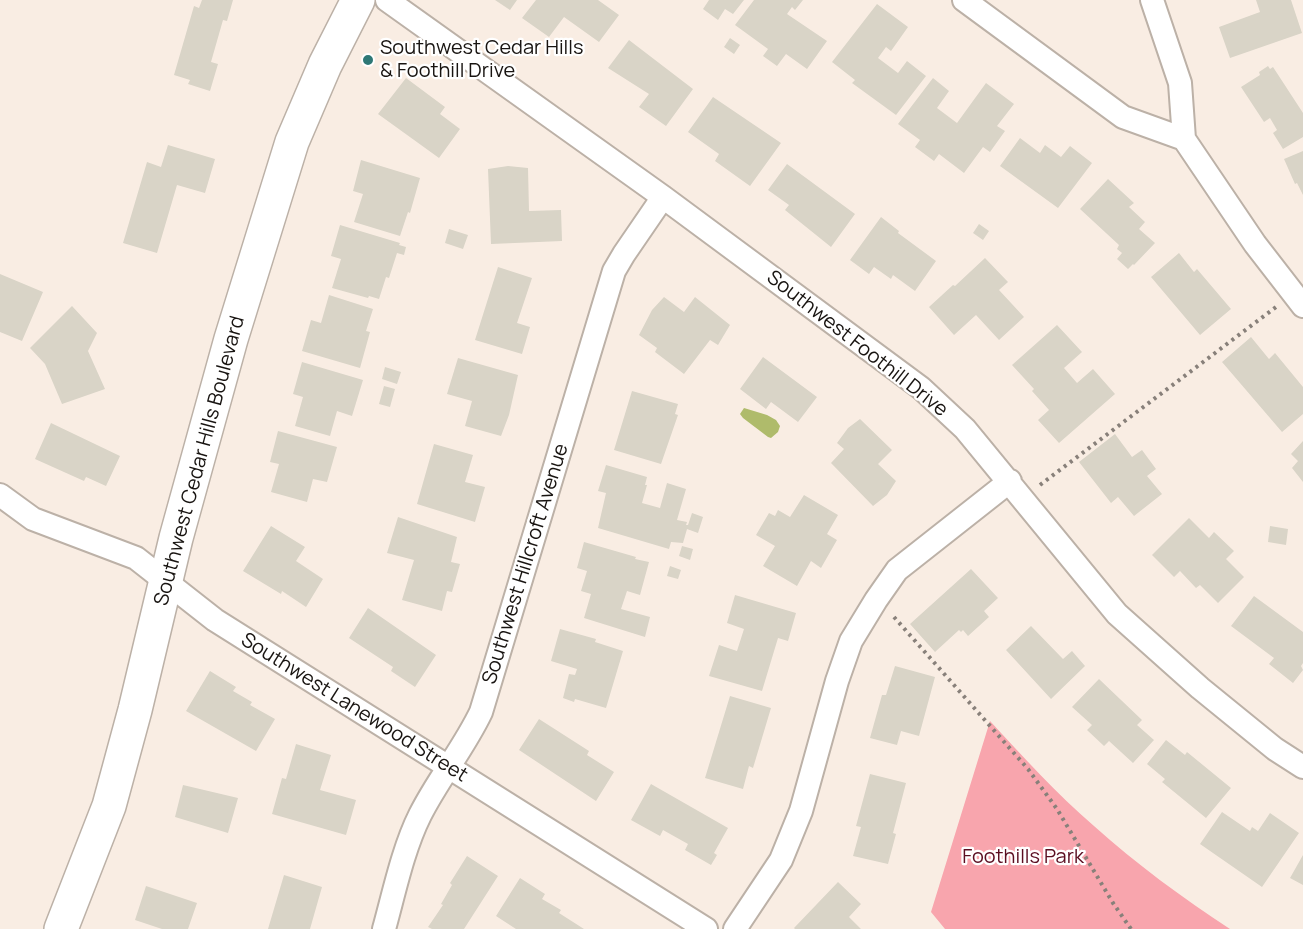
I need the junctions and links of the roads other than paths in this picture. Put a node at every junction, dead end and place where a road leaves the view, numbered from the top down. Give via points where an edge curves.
1 (358, 0) edge
2 (387, 0) edge
3 (964, 0) edge
4 (1152, 0) edge
5 (1184, 139) junction
6 (663, 197) junction
7 (1298, 300) edge
8 (1016, 490) junction
9 (0, 495) edge
10 (166, 583) junction
11 (448, 767) junction
12 (1303, 767) edge
13 (61, 929) edge
14 (384, 929) edge
15 (706, 929) edge
16 (735, 929) edge

1 - 10 main road, Southwest Cedar Hills Boulevard via 292,142 231,339
2 - 6 street, Southwest Foothill Drive
3 - 5 street via 1123,117
4 - 5 street via 1180,83
5 - 7 street
6 - 8 street, Southwest Foothill Drive via 921,388 965,429
6 - 11 street, Southwest Hillcroft Avenue via 614,271 481,712
8 - 12 street, Southwest Foothill Drive via 1117,614 1200,688
8 - 16 street via 897,570 876,600 851,641 801,811 781,860
9 - 10 street, Southwest Lanewood Street via 33,519 136,558
10 - 11 street, Southwest Lanewood Street via 215,620
10 - 13 main road, Southwest Cedar Hills Boulevard via 109,806
11 - 14 street, Southwest Hillcroft Avenue via 418,818
11 - 15 street, Southwest Lanewood Street

